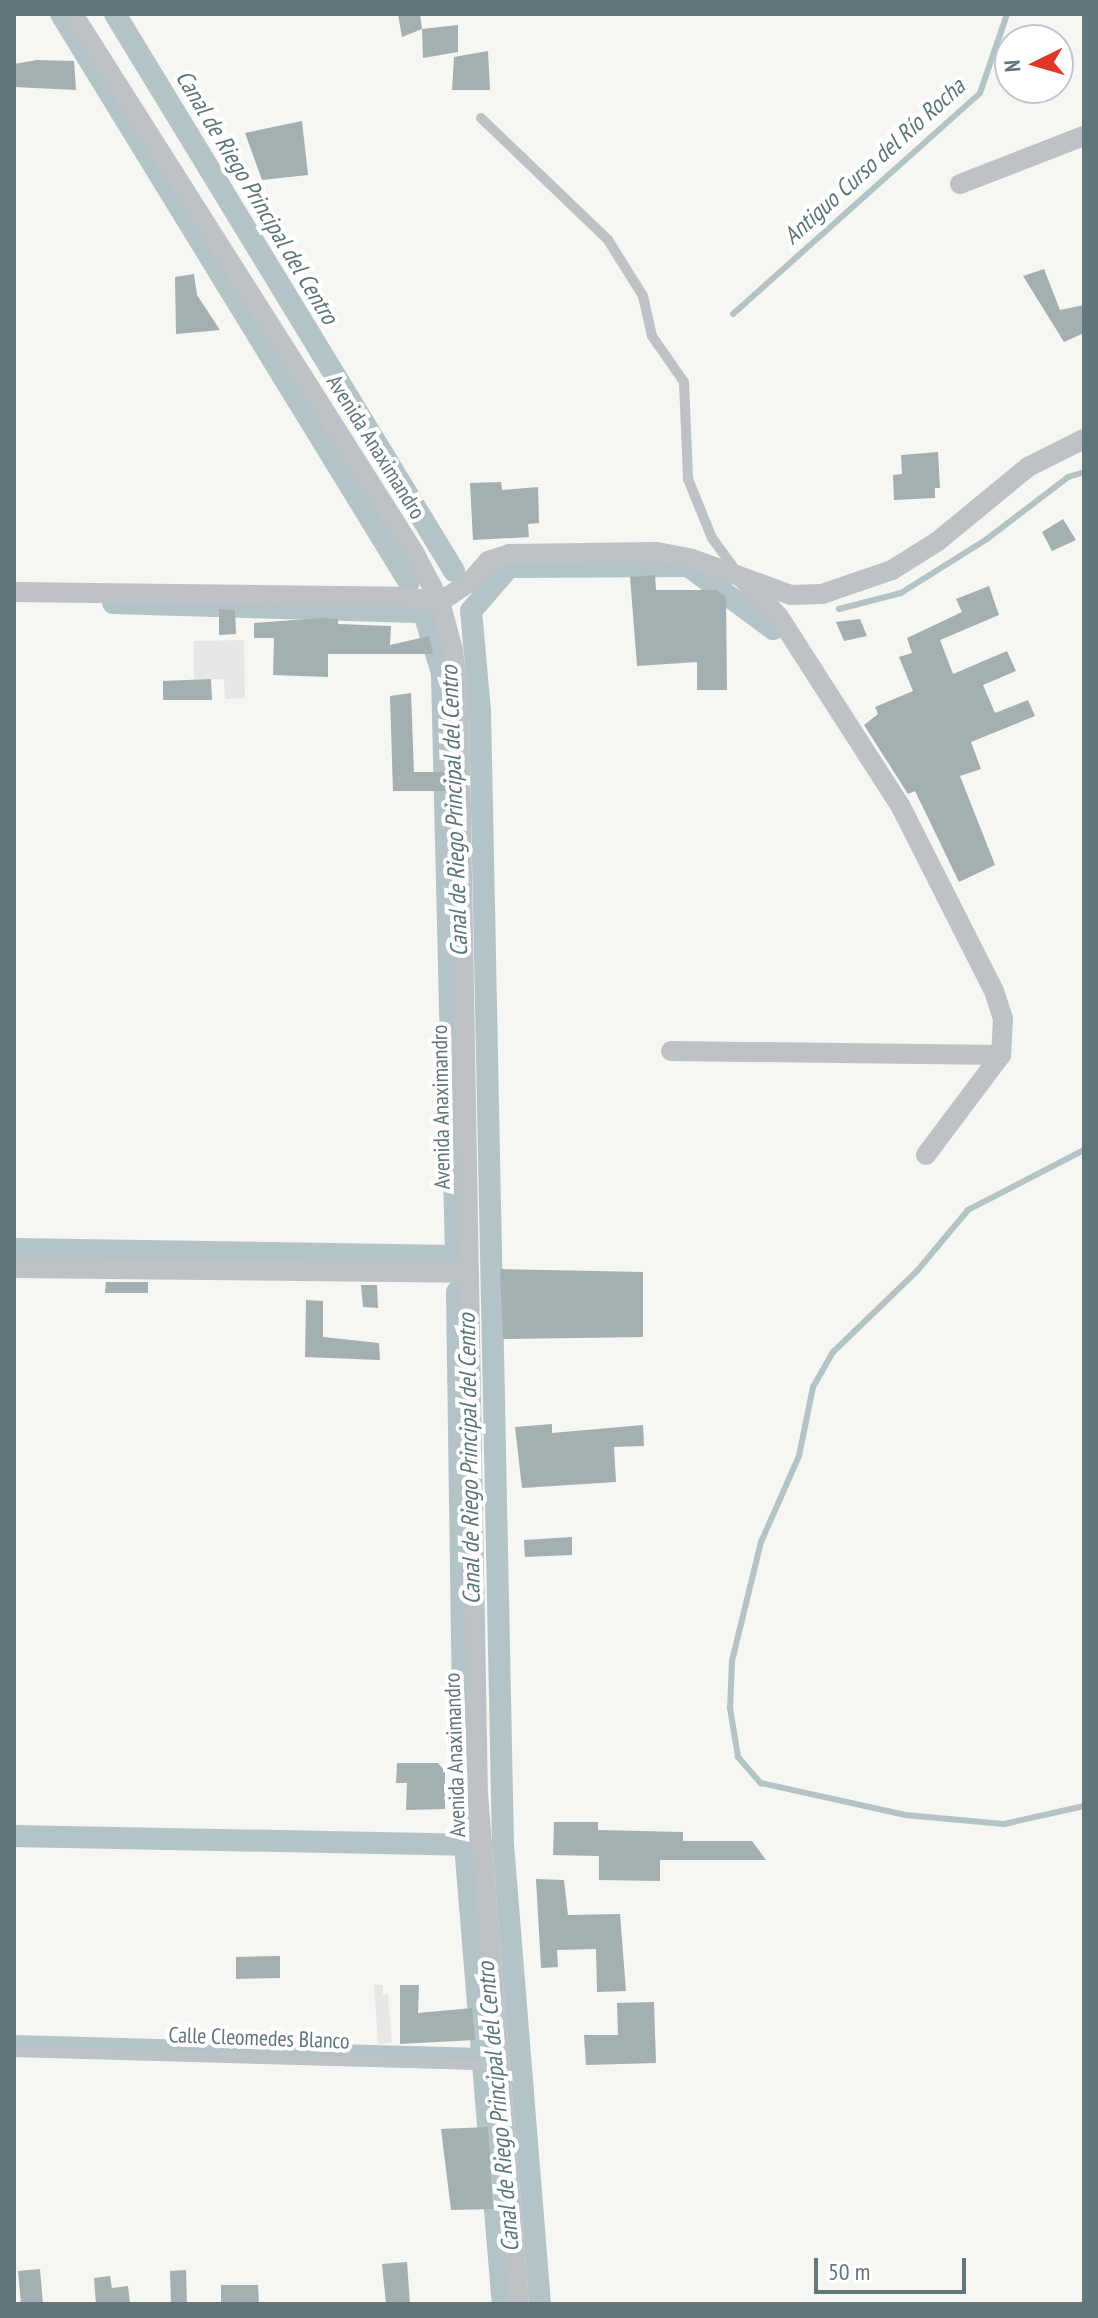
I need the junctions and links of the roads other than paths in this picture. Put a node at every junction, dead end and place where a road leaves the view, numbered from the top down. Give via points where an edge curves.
1 (73, 14) edge
2 (481, 118) dead end
3 (1084, 136) edge
4 (960, 184) dead end
5 (1084, 439) edge
6 (741, 577) junction
7 (14, 592) edge
8 (440, 602) junction
9 (671, 1051) dead end
10 (1001, 1055) junction
11 (926, 1155) dead end
12 (14, 1268) edge
13 (467, 1273) junction
14 (14, 2051) edge
15 (502, 2065) junction
16 (519, 2304) edge

1 - 8 street, Avenida Anaximandro via 414,552
2 - 6 lane via 608,240 643,296 652,336 684,382 688,479 712,538
3 - 4 street
5 - 6 street via 1028,467 938,541 854,585 791,595
6 - 8 street via 657,552 509,554 488,561 470,582
6 - 10 street via 779,617 930,858 994,991 1003,1019
7 - 8 street via 404,597
8 - 13 street, Avenida Anaximandro via 459,700
9 - 10 street
10 - 11 street
12 - 13 street
13 - 15 street, Avenida Anaximandro via 478,1794
14 - 15 lane, Calle Cleomedes Blanco
15 - 16 street, Avenida Anaximandro

